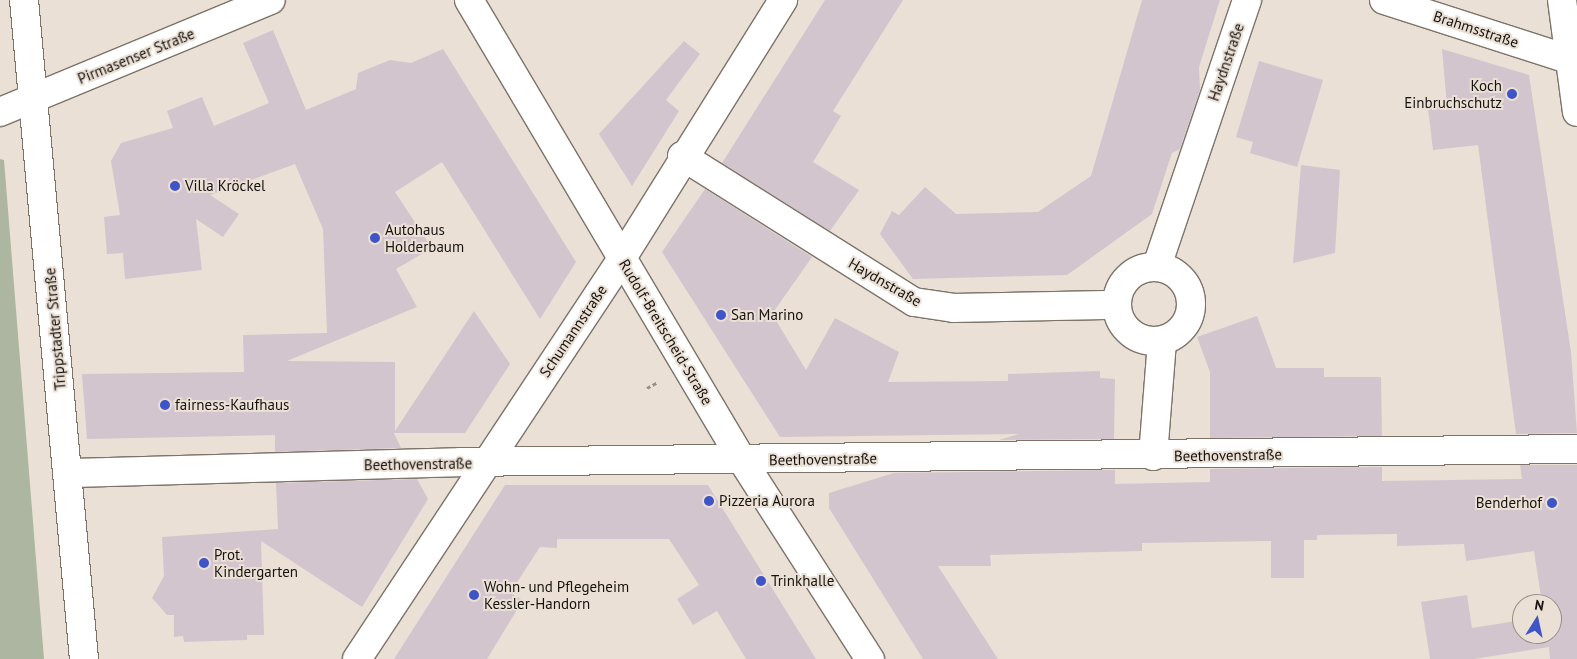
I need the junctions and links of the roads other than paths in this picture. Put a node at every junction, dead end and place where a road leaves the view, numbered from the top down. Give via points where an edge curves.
1 (24, 0) edge
2 (272, 0) edge
3 (469, 0) edge
4 (783, 0) edge
5 (1247, 0) edge
6 (1384, 0) edge
7 (1562, 0) edge
8 (1568, 59) junction
9 (33, 99) junction
10 (0, 112) edge
11 (1577, 112) edge
12 (682, 156) junction
13 (622, 258) junction
14 (1157, 266) junction
15 (1117, 304) junction
16 (1162, 340) junction
17 (1577, 449) edge
18 (1154, 456) junction
19 (742, 460) junction
20 (487, 462) junction
21 (69, 473) junction
22 (84, 659) edge
23 (358, 659) edge
24 (870, 659) edge

1 - 9 street, Trippstadter Straße
2 - 9 street, Pirmasenser Straße
3 - 13 street, Rudolf-Breitscheid-Straße
4 - 12 street, Schumannstraße
5 - 14 street, Haydnstraße
6 - 8 street, Brahmsstraße
7 - 8 street
8 - 11 street
9 - 10 street, Pirmasenser Straße
9 - 21 street, Trippstadter Straße
12 - 13 street, Schumannstraße
12 - 15 street, Haydnstraße via 914,302 954,308
13 - 19 street, Rudolf-Breitscheid-Straße
13 - 20 street, Schumannstraße
14 - 15 street via 1144,268 1124,281
14 - 16 street via 1180,277 1192,303 1186,323
15 - 16 street via 1128,330 1144,340
16 - 18 street
17 - 18 street, Beethovenstraße
18 - 19 street, Beethovenstraße
19 - 20 street, Beethovenstraße
19 - 24 street, Rudolf-Breitscheid-Straße
20 - 21 street, Beethovenstraße
20 - 23 street, Schumannstraße
21 - 22 street, Trippstadter Straße

